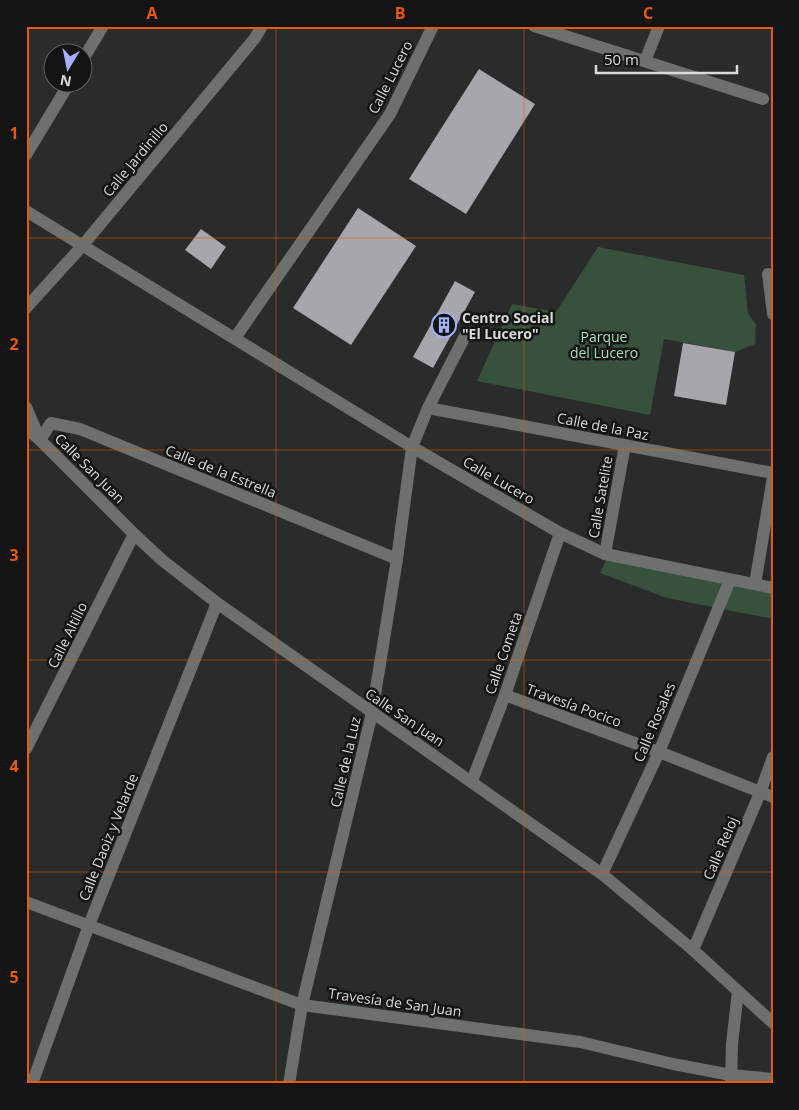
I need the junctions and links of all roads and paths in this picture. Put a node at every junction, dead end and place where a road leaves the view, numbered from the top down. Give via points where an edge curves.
1 (104, 26) edge
2 (262, 26) edge
3 (433, 26) edge
4 (534, 26) edge
5 (659, 26) edge
6 (92, 45) edge
7 (645, 61) junction
8 (64, 92) edge
9 (763, 99) dead end
10 (26, 155) edge
11 (26, 211) edge
12 (83, 245) junction
13 (768, 274) dead end
14 (26, 308) edge
15 (773, 314) edge
16 (465, 336) dead end
17 (235, 338) junction
18 (26, 407) edge
19 (428, 408) junction
20 (26, 428) edge
21 (40, 440) junction
22 (624, 445) junction
23 (412, 447) junction
24 (773, 473) edge
25 (773, 477) edge
26 (560, 533) junction
27 (134, 534) junction
28 (605, 554) junction
29 (397, 560) junction
30 (730, 580) junction
31 (755, 584) junction
32 (773, 588) edge
33 (217, 603) junction
34 (505, 696) junction
35 (372, 713) junction
36 (26, 749) edge
37 (659, 752) junction
38 (773, 757) edge
39 (472, 781) junction
40 (760, 792) junction
41 (773, 797) edge
42 (602, 874) junction
43 (26, 902) edge
44 (88, 925) junction
45 (693, 950) junction
46 (738, 991) junction
47 (302, 1005) junction
48 (773, 1023) edge
49 (731, 1079) edge
50 (773, 1079) edge
51 (32, 1084) edge
52 (289, 1084) edge

1 - 6 street
2 - 12 street, Calle Jardinillo
3 - 17 street, Calle Lucero via 390,114
4 - 7 street
5 - 7 street
7 - 9 street
8 - 10 street
11 - 12 street, Calle Lucero
12 - 14 street, Calle Jardinillo
12 - 17 street, Calle Lucero
13 - 15 street
16 - 19 street, Calle de la Luz
17 - 23 street, Calle Lucero
18 - 21 street
19 - 22 street, Calle de la Paz
19 - 23 street, Calle de la Luz
20 - 21 street, Calle San Juan
21 - 27 street, Calle San Juan
21 - 29 street, Calle de la Estrella via 51,423 80,429
22 - 24 street, Calle de la Paz
22 - 28 street, Calle Satelite
23 - 26 street, Calle Lucero
23 - 29 street, Calle de la Luz
25 - 31 street
26 - 28 street, Calle Lucero
26 - 34 street, Calle Cometa
27 - 33 street, Calle San Juan
27 - 36 street, Calle Altillo
28 - 30 street, Calle Lucero
29 - 35 street, Calle de la Luz
30 - 31 street, Calle Lucero
30 - 37 street, Calle Rosales
31 - 32 street, Calle Lucero
33 - 35 street, Calle San Juan
33 - 44 street, Calle Daoiz y Velarde
34 - 37 street, Travesía Pocico
34 - 39 street, Calle Cometa
35 - 39 street, Calle San Juan
35 - 47 street, Calle de la Luz
37 - 40 street, Travesía Pocico
37 - 42 street, Calle Rosales
38 - 40 street, Calle Reloj
39 - 42 street, Calle San Juan
40 - 41 street, Travesía Pocico
40 - 45 street, Calle Reloj
42 - 45 street, Calle San Juan
43 - 44 street, Travesía de San Juan
44 - 47 street, Travesía de San Juan
44 - 51 street, Calle Daoiz y Velarde
45 - 46 street, Calle San Juan
46 - 48 street, Calle San Juan
46 - 49 street
47 - 49 street, Travesía de San Juan via 580,1042
47 - 52 street, Calle de la Luz
49 - 50 street, Travesía de San Juan

